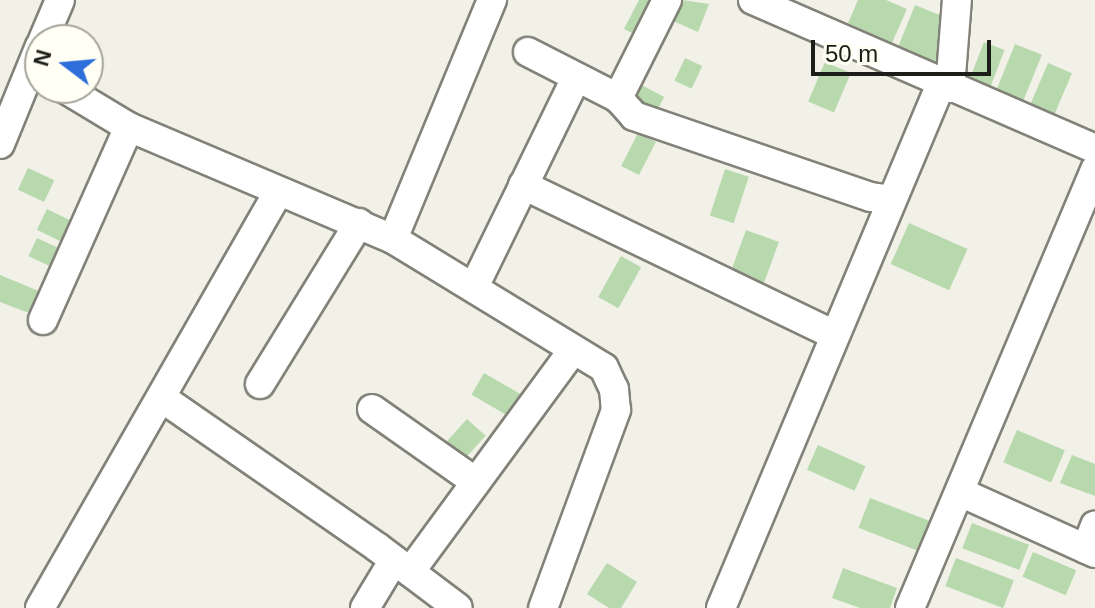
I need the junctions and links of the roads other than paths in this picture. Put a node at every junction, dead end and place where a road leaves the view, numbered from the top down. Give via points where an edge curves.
1 (60, 0) edge
2 (492, 0) edge
3 (667, 0) edge
4 (753, 0) edge
5 (957, 0) edge
6 (50, 24) edge
7 (528, 52) dead end
8 (576, 78) junction
9 (24, 84) edge
10 (945, 86) junction
11 (618, 98) junction
12 (91, 104) edge
13 (7, 113) edge
14 (129, 127) junction
15 (0, 144) edge
16 (1095, 149) edge
17 (1095, 169) edge
18 (523, 185) junction
19 (278, 192) junction
20 (892, 200) junction
21 (359, 223) junction
22 (393, 239) junction
23 (474, 287) junction
24 (43, 320) dead end
25 (835, 335) junction
26 (573, 350) junction
27 (260, 384) dead end
28 (162, 398) junction
29 (372, 409) dead end
30 (476, 482) junction
31 (960, 492) junction
32 (1092, 543) edge
33 (402, 566) junction
34 (40, 608) edge
35 (365, 608) edge
36 (458, 608) edge
37 (543, 608) edge
38 (721, 608) edge
39 (910, 608) edge

1 - 6 street
2 - 22 street
3 - 11 street
4 - 10 street
5 - 10 street
7 - 8 street
8 - 11 street
8 - 18 street
9 - 13 street
10 - 16 street
10 - 20 street
11 - 20 street via 634,116
12 - 14 street
13 - 15 street
14 - 19 street
14 - 24 street
17 - 31 street
18 - 23 street
18 - 25 street
19 - 21 street
19 - 28 street
20 - 25 street
21 - 22 street
21 - 27 street
22 - 23 street
23 - 26 street
25 - 38 street
26 - 30 street
26 - 37 street via 604,368 616,410
28 - 33 street
28 - 34 street
29 - 30 street
30 - 33 street
31 - 32 street
31 - 39 street
33 - 35 street
33 - 36 street

